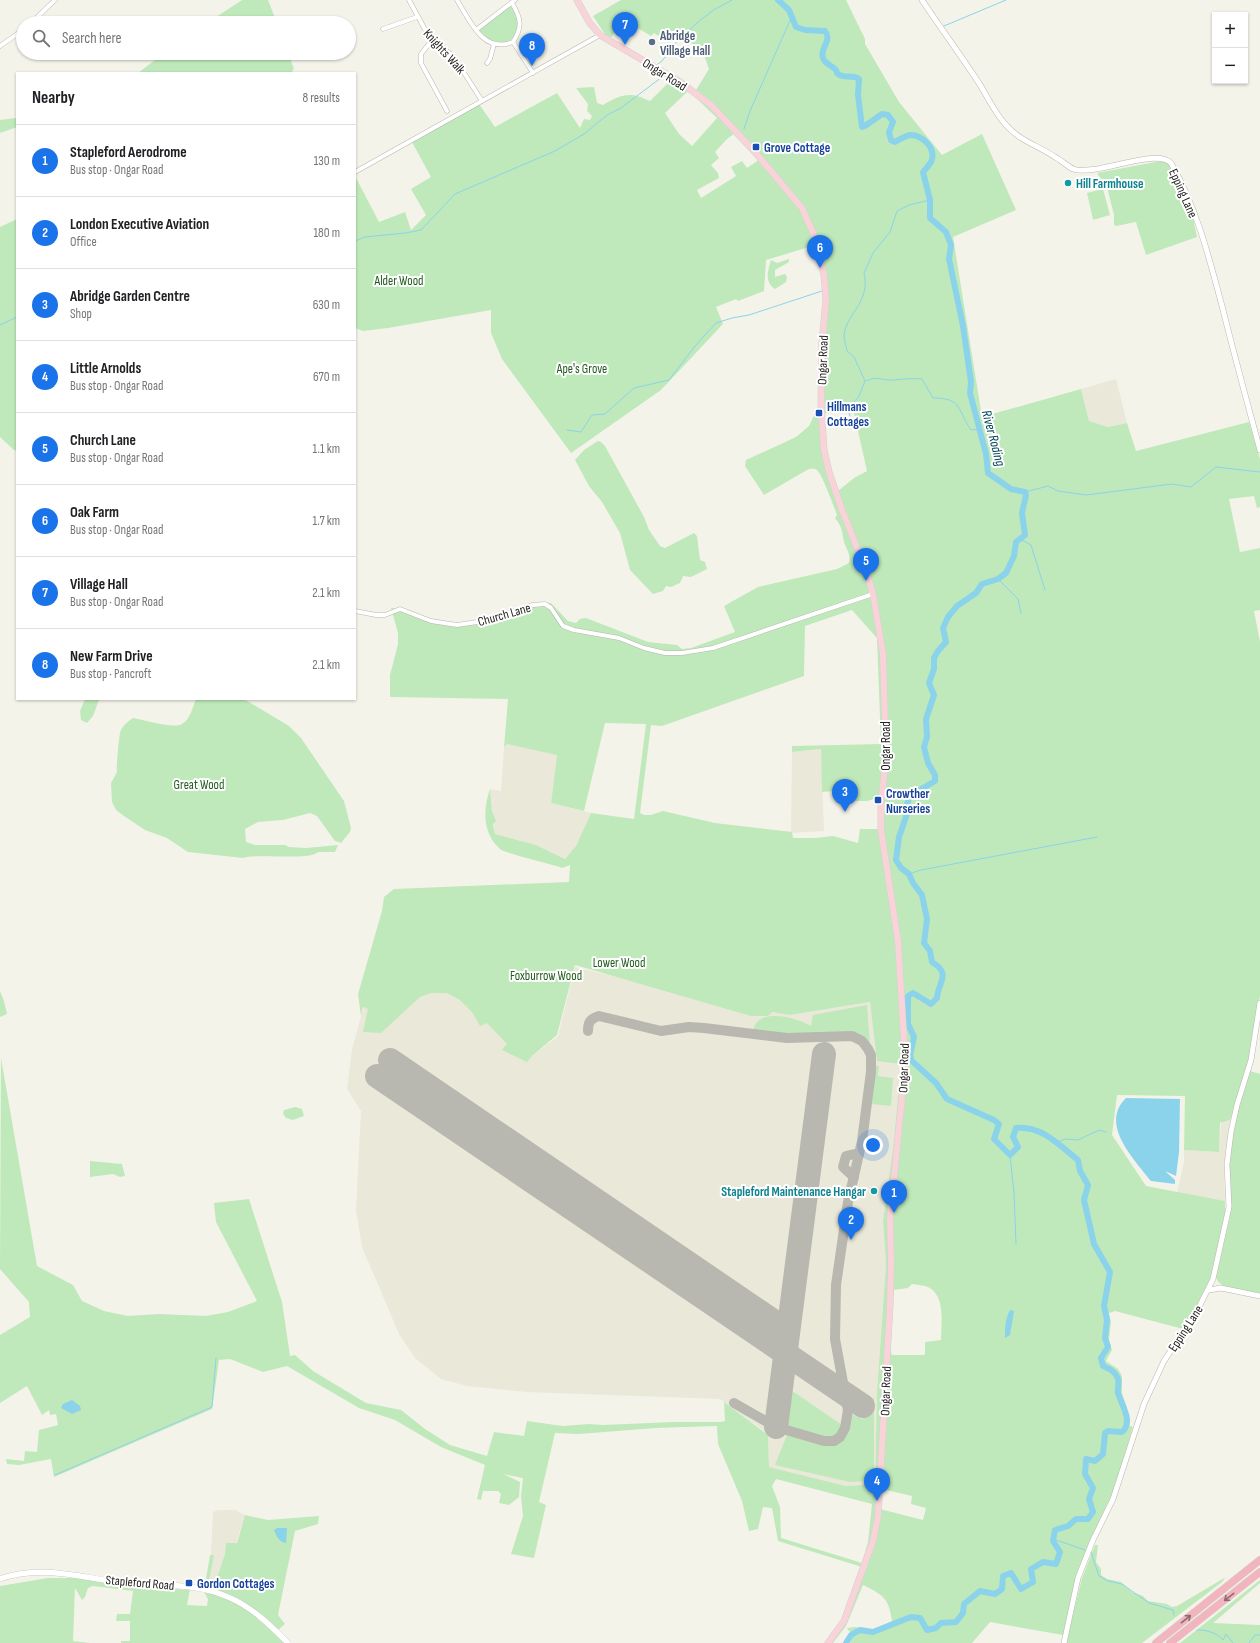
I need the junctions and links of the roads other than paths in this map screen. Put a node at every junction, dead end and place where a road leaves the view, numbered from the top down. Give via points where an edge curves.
1 (55, 0) edge
2 (409, 0) edge
3 (457, 0) edge
4 (577, 0) edge
5 (922, 0) edge
6 (514, 2) edge
7 (38, 16) edge
8 (417, 17) junction
9 (383, 29) dead end
10 (476, 30) junction
11 (16, 35) edge
12 (600, 35) junction
13 (432, 40) junction
14 (513, 42) junction
15 (494, 44) junction
16 (0, 46) edge
17 (487, 63) dead end
18 (533, 73) junction
19 (482, 101) junction
20 (446, 111) dead end
21 (356, 171) edge
22 (1255, 433) junction
23 (1260, 437) edge
24 (1260, 450) edge
25 (873, 594) junction
26 (356, 611) edge
27 (1260, 1003) edge
28 (1214, 1279) junction
29 (1221, 1288) junction
30 (1208, 1290) junction
31 (1260, 1296) edge
32 (1260, 1560) edge
33 (1260, 1572) edge
34 (0, 1578) edge
35 (288, 1643) edge
36 (828, 1643) edge
37 (1064, 1643) edge
38 (1156, 1643) edge
39 (1170, 1643) edge

1 - 7 street
2 - 8 street, Knights Walk
3 - 10 street
4 - 12 main road, Ongar Road via 589,22
5 - 22 street, Epping Lane via 1001,119 1019,137 1078,170 1157,158 1171,162 1196,218 1229,328
6 - 10 street
6 - 14 street via 521,26
8 - 9 street
8 - 13 street, Knights Walk
10 - 15 street via 484,40
11 - 16 street
12 - 18 street
12 - 25 main road, Ongar Road via 680,82 711,105 802,208 820,254 826,285 821,357 824,450 840,504
13 - 19 street, Knights Walk via 454,57
13 - 20 street via 422,54 421,63
14 - 15 street via 505,45
14 - 18 street
15 - 17 street
18 - 19 street
19 - 21 street
22 - 23 street
22 - 24 street, Epping Lane
25 - 26 street, Church Lane via 713,648 682,653 665,653 619,638 574,630 563,626 551,608 545,604 533,605 484,621 457,625 431,621 400,609 385,615
25 - 36 main road, Ongar Road via 879,620 885,687 886,759 881,830 898,941 905,1067 890,1218 892,1263 878,1516 873,1541 844,1621
27 - 28 street, Epping Lane via 1251,1060 1231,1132 1226,1164 1229,1207
28 - 29 street
28 - 30 street, Epping Lane
29 - 30 street
29 - 31 street
30 - 37 street, Epping Lane via 1166,1356 1144,1404 1113,1499 1078,1578
38 -> 32 highway
33 -> 39 highway
34 - 35 main road, Stapleford Road via 27,1572 54,1572 128,1583 204,1589 229,1597 256,1612

